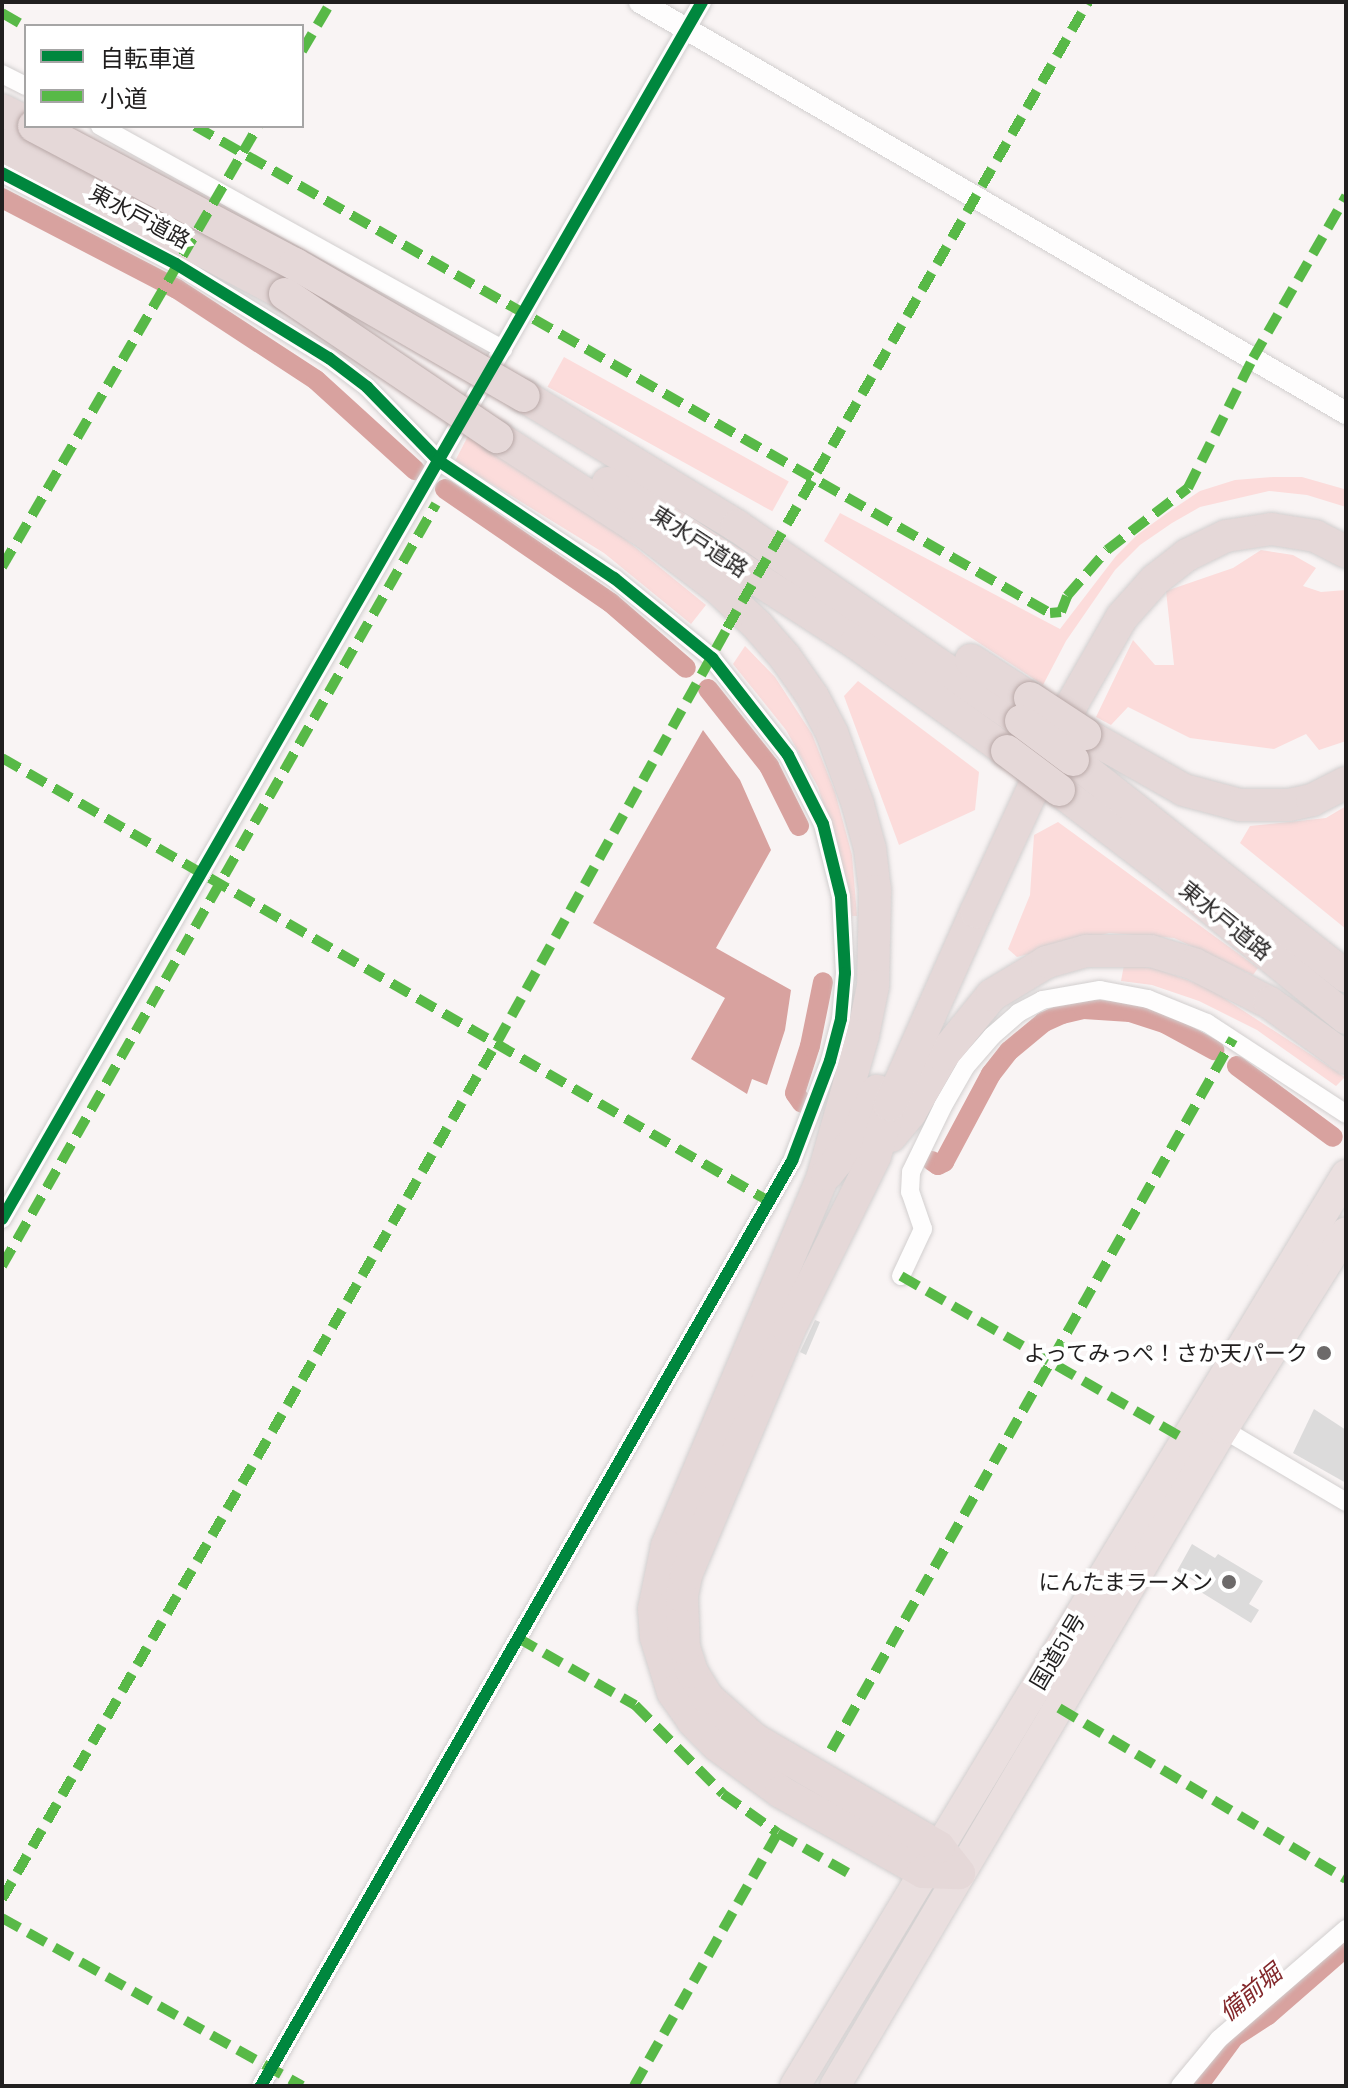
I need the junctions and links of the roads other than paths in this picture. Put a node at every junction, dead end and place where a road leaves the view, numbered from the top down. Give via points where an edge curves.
1 (640, 2) edge
2 (702, 2) edge
3 (685, 31) junction
4 (2, 74) edge
5 (24, 85) edge
6 (2, 110) edge
7 (24, 121) edge
8 (38, 128) edge
9 (104, 128) edge
10 (2, 145) edge
11 (2, 173) edge
12 (503, 349) junction
13 (1346, 413) edge
14 (501, 429) junction
15 (439, 461) junction
16 (1346, 530) edge
17 (1346, 552) edge
18 (1079, 747) junction
19 (1346, 783) edge
20 (1346, 976) edge
21 (1346, 1018) edge
22 (1346, 1058) edge
23 (1346, 1114) edge
24 (875, 1156) junction
25 (1346, 1175) edge
26 (822, 1179) junction
27 (2, 1219) edge
28 (1346, 1232) edge
29 (901, 1276) dead end
30 (1223, 1429) junction
31 (1346, 1502) edge
32 (931, 1860) junction
33 (959, 1873) junction
34 (1346, 1929) edge
35 (261, 2086) edge
36 (795, 2086) edge
37 (835, 2086) edge
38 (1180, 2086) edge

1 - 3 street
2 - 3 street
3 - 12 street
3 - 13 street
4 - 5 street
6 - 7 highway
8 - 18 highway, 東水戸道路, bridge via 295,264 672,485 742,517
9 - 12 street
10 - 14 highway, 東水戸道路, bridge via 285,294
11 - 15 street via 176,264 329,358 367,387
12 - 15 street
14 - 21 highway, 東水戸道路, bridge via 656,511 856,643 1174,878
14 - 26 highway via 718,588 785,657 832,733 870,849 876,939 863,1035
15 - 27 street
15 - 35 street via 614,578 712,658 766,722 804,784 834,861 845,932 841,1019 802,1137 770,1202
16 - 26 highway via 1318,517 1275,509 1242,512 1188,533 1127,579 1060,692 855,1139
17 - 24 highway via 1315,536 1286,531 1226,536 1165,572 1122,617 1072,704 983,898 890,1105
18 - 19 highway via 1184,790 1240,805 1289,805
18 - 20 highway, 東水戸道路
22 - 24 highway via 1270,1003 1194,964 1151,951 1086,951 1047,962 992,995 951,1044 910,1113
23 - 29 street via 1207,1023 1148,999 1100,990 1042,1000 992,1036 966,1066 943,1106 911,1172 910,1192 923,1229
24 - 32 highway via 789,1330 694,1553 682,1596 681,1625 692,1672 728,1718
25 - 32 highway, 国道51号
26 - 32 highway via 667,1546 654,1609 656,1637 673,1692 717,1745 781,1792
28 - 30 highway, 国道51号
30 - 31 street
30 - 33 highway, 国道51号
32 - 33 highway
32 - 36 highway, 国道51号
33 - 37 highway, 国道51号
34 - 38 street via 1219,2039

